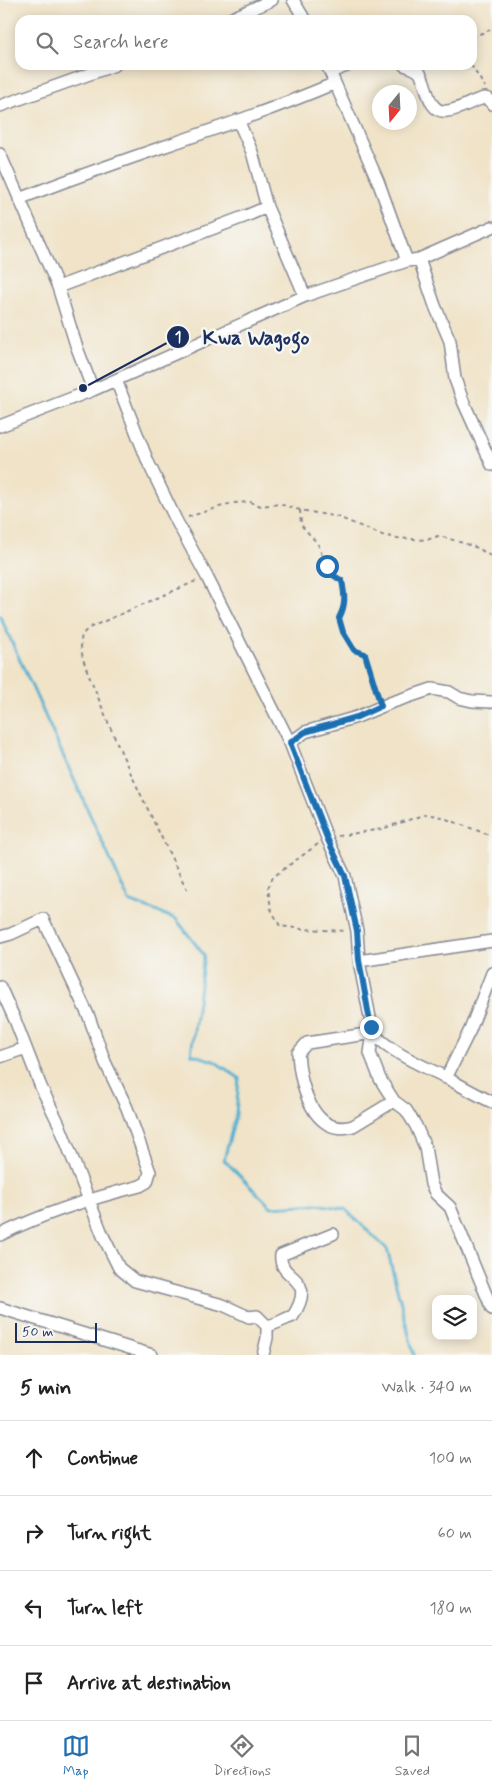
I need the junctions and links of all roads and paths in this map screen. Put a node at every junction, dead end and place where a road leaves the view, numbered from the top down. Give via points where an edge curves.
1 (272, 0) edge
2 (293, 0) edge
3 (239, 15) edge
4 (303, 15) edge
5 (492, 29) edge
6 (477, 35) edge
7 (101, 70) edge
8 (418, 70) edge
9 (474, 70) edge
10 (331, 73) edge
11 (490, 101) edge
12 (0, 106) edge
13 (238, 120) junction
14 (0, 154) edge
15 (19, 199) junction
16 (267, 207) junction
17 (492, 228) edge
18 (413, 260) junction
19 (58, 287) junction
20 (305, 296) junction
21 (116, 380) junction
22 (93, 390) junction
23 (0, 426) edge
24 (492, 465) edge
25 (300, 510) junction
26 (176, 520) junction
27 (492, 557) edge
28 (207, 576) junction
29 (492, 702) edge
30 (381, 706) junction
31 (290, 743) junction
32 (492, 836) edge
33 (327, 838) junction
34 (187, 890) dead end
35 (357, 931) junction
36 (0, 937) edge
37 (492, 941) edge
38 (359, 960) junction
39 (492, 973) edge
40 (0, 988) edge
41 (373, 1033) junction
42 (26, 1048) junction
43 (0, 1057) edge
44 (446, 1078) junction
45 (394, 1101) junction
46 (492, 1102) edge
47 (89, 1200) junction
48 (333, 1234) dead end
49 (0, 1235) edge
50 (0, 1308) edge
51 (492, 1309) edge
52 (267, 1326) junction
53 (152, 1355) edge
54 (263, 1355) edge

1 - 3 street
2 - 4 street
5 - 6 path
7 - 12 street
8 - 11 street via 427,94 442,110 448,111 481,98
9 - 11 path via 490,95
10 - 13 street via 290,102
10 - 18 street
13 - 15 street
13 - 16 street via 252,152
14 - 15 street
15 - 19 street
16 - 19 street
16 - 20 street
17 - 18 street
18 - 20 street
18 - 24 street via 450,341 455,379 462,401
19 - 22 street
20 - 21 street
21 - 22 street
21 - 26 street via 148,462
22 - 23 street
25 - 26 path via 280,504 232,503
25 - 27 path via 338,517 390,537 447,538 478,548
25 - 30 path via 306,532 318,544 333,575 342,581 345,608 339,618 343,632 354,650 365,654
26 - 28 street
28 - 31 street
28 - 34 path via 91,627 81,638 86,666 103,710
29 - 30 street via 472,701 432,689
30 - 31 street via 357,717 305,732
31 - 33 street
32 - 33 path via 426,814 382,830
33 - 35 street via 345,876
33 - 35 path via 273,877 268,888 271,909 280,926
35 - 38 street
36 - 47 street via 43,919 89,1017 150,1172 147,1182 140,1186
37 - 38 street
38 - 41 street
39 - 44 street via 470,1030
40 - 42 street
41 - 44 street via 404,1056
41 - 45 street via 370,1053 380,1079
41 - 45 street via 307,1043 298,1053 299,1070 312,1110 329,1125 354,1126
42 - 43 street
42 - 47 street
44 - 46 street
45 - 51 street via 406,1110 416,1126 425,1147 431,1184 450,1207
47 - 49 street
47 - 52 street via 114,1260 135,1282 223,1305 249,1317 257,1316
48 - 52 street via 281,1255 283,1268 301,1286 302,1300 293,1316
50 - 53 street
52 - 54 street

